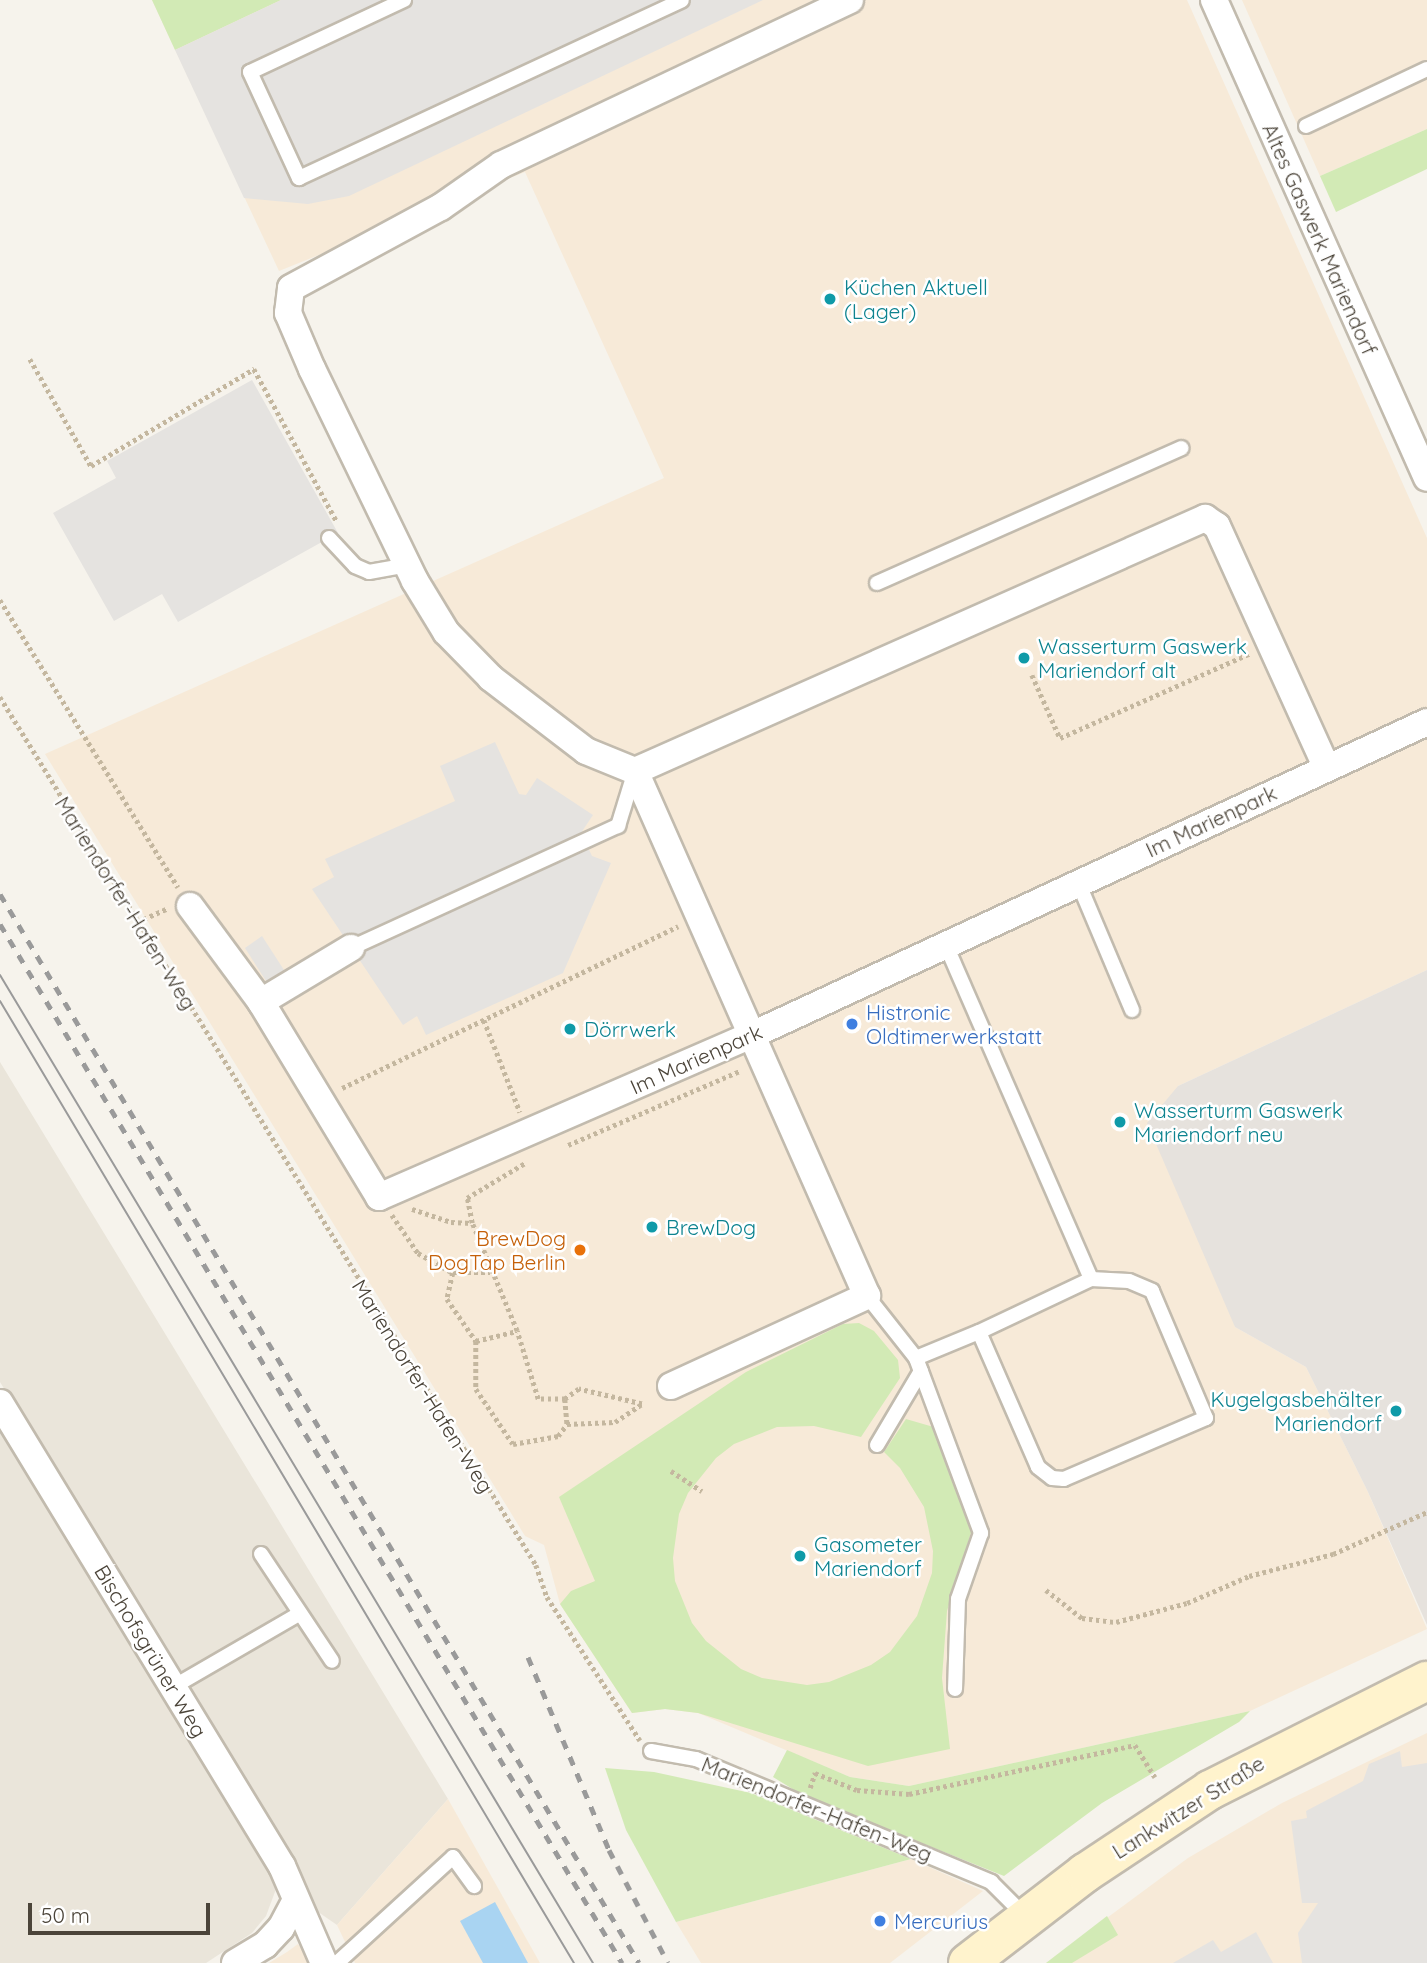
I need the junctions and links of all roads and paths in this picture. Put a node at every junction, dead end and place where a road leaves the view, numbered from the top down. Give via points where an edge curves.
1 (404, 0) edge
2 (682, 0) edge
3 (850, 0) edge
4 (1214, 0) edge
5 (1427, 69) edge
6 (1306, 126) dead end
7 (30, 359) dead end
8 (1181, 448) dead end
9 (1427, 478) edge
10 (336, 535) joint
11 (407, 565) junction
12 (877, 583) dead end
13 (0, 600) edge
14 (1269, 645) junction
15 (1032, 675) dead end
16 (0, 697) edge
17 (1427, 722) edge
18 (1327, 768) junction
19 (635, 771) junction
20 (1078, 882) junction
21 (190, 906) junction
22 (698, 916) junction
23 (137, 922) junction
24 (945, 943) junction
25 (351, 948) joint
26 (261, 1002) junction
27 (1132, 1010) dead end
28 (484, 1020) junction
29 (755, 1049) junction
30 (319, 1099) junction
31 (528, 1132) junction
32 (565, 1146) dead end
33 (530, 1160) dead end
34 (379, 1197) junction
35 (472, 1223) junction
36 (453, 1273) junction
37 (490, 1273) junction
38 (1091, 1279) junction
39 (867, 1296) junction
40 (517, 1331) junction
41 (979, 1332) junction
42 (476, 1341) junction
43 (918, 1364) junction
44 (671, 1386) dead end
45 (565, 1399) junction
46 (0, 1403) edge
47 (566, 1424) junction
48 (877, 1446) dead end
49 (671, 1471) dead end
50 (702, 1491) dead end
51 (1427, 1512) edge
52 (261, 1554) dead end
53 (1046, 1590) dead end
54 (299, 1614) junction
55 (332, 1661) dead end
56 (1427, 1681) edge
57 (173, 1686) junction
58 (955, 1689) dead end
59 (650, 1751) joint
60 (1156, 1777) dead end
61 (805, 1806) junction
62 (474, 1885) dead end
63 (295, 1902) junction
64 (1026, 1917) junction
65 (235, 1963) edge
66 (324, 1963) edge
67 (337, 1963) edge
68 (968, 1963) edge

1 - 2 lane via 250,72 299,178
3 - 11 street via 501,165 441,207 291,288 288,313
4 - 9 street, Altes Gaswerk Mariendorf
5 - 6 lane
7 - 10 path via 91,466 254,369
8 - 12 lane
10 - 11 lane via 355,566 369,572
11 - 19 street via 446,632 491,678 586,751
13 - 21 path
14 - 15 path via 1060,738
14 - 18 street
14 - 19 street via 1217,526 1200,518
16 - 23 path, Mariendorfer-Hafen-Weg
17 - 18 street, Im Marienpark
18 - 20 street, Im Marienpark
19 - 22 street
19 - 25 lane via 618,827
20 - 24 street, Im Marienpark
20 - 27 lane
21 - 23 path via 164,909
21 - 26 street
22 - 28 path
22 - 29 street
23 - 59 path, Mariendorfer-Hafen-Weg via 536,1565 547,1597
24 - 29 street, Im Marienpark via 782,1020
24 - 38 lane
25 - 26 street
26 - 30 street
28 - 30 path
28 - 31 path
29 - 31 street, Im Marienpark
29 - 32 path
29 - 39 street
30 - 34 street
31 - 34 street, Im Marienpark
33 - 35 path via 467,1198
34 - 35 path via 451,1222
34 - 36 path via 418,1252
35 - 37 path
36 - 37 path
36 - 42 path via 447,1298
37 - 40 path
38 - 41 lane
38 - 41 lane via 1129,1281 1152,1291 1206,1418 1064,1479 1052,1478 1038,1467
39 - 43 lane
39 - 44 street
40 - 42 path
40 - 45 path via 538,1399
41 - 43 lane
42 - 47 path via 476,1389 513,1444 558,1436
43 - 48 lane
43 - 58 lane via 981,1533 958,1600
45 - 47 path
45 - 47 path via 579,1389 642,1404 615,1422
46 - 57 street, Bischofsgrüner Weg
49 - 50 path
51 - 53 path via 1333,1555 1249,1576 1187,1603 1129,1619 1082,1618
52 - 54 lane
54 - 55 lane
54 - 57 lane
56 - 64 main road, Lankwitzer Straße via 1210,1790 1141,1833
57 - 63 street, Bischofsgrüner Weg via 282,1866
59 - 61 lane, Mariendorfer-Hafen-Weg via 696,1759
60 - 61 path via 1135,1745 909,1794 857,1790 815,1773
61 - 64 lane, Mariendorfer-Hafen-Weg via 999,1889
62 - 67 lane via 453,1857
63 - 65 street via 265,1945
63 - 66 street, Bischofsgrüner Weg
64 - 68 main road, Lankwitzer Straße

